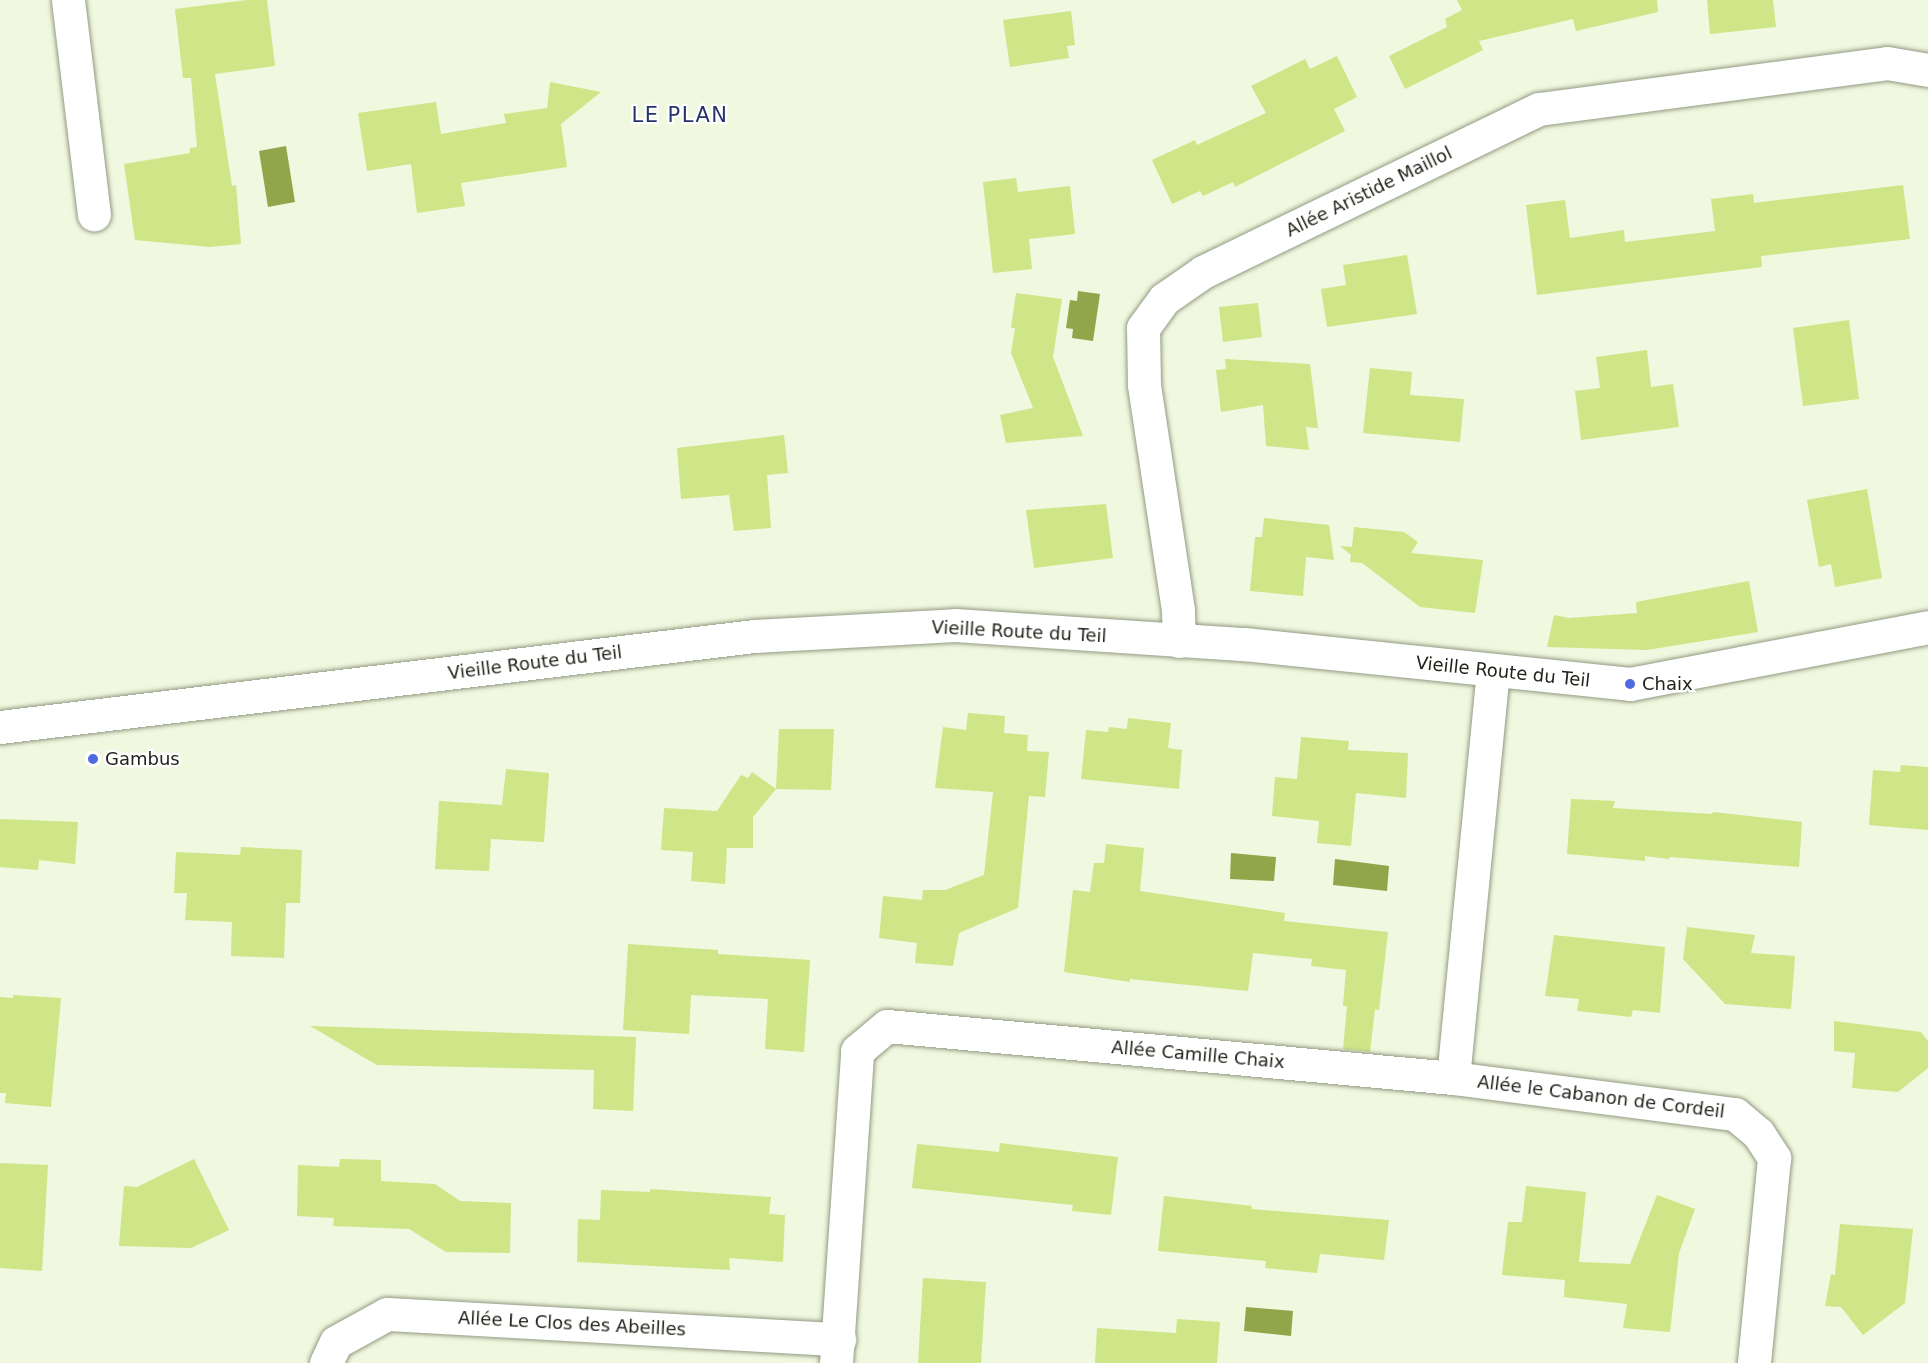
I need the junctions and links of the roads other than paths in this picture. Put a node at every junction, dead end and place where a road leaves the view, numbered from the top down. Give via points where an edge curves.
1 (68, 0) edge
2 (1928, 70) edge
3 (94, 214) dead end
4 (1928, 627) edge
5 (1179, 640) junction
6 (1493, 672) junction
7 (0, 727) edge
8 (1453, 1078) junction
9 (837, 1351) edge
10 (326, 1363) edge
11 (1754, 1363) edge

1 - 3 street
2 - 5 street, Allée Aristide Maillol via 1887,63 1539,109 1203,272 1164,299 1143,328 1144,384 1178,610
4 - 6 street, Vieille Route du Teil via 1630,684
5 - 6 street, Vieille Route du Teil
5 - 7 street, Vieille Route du Teil via 955,625 754,636
6 - 8 street
8 - 9 street, Allée Camille Chaix via 886,1026 857,1051
8 - 11 street, Allée le Cabanon de Cordeil via 1736,1114 1758,1133 1774,1158
9 - 10 street, Allée Le Clos des Abeilles via 387,1314 336,1342

